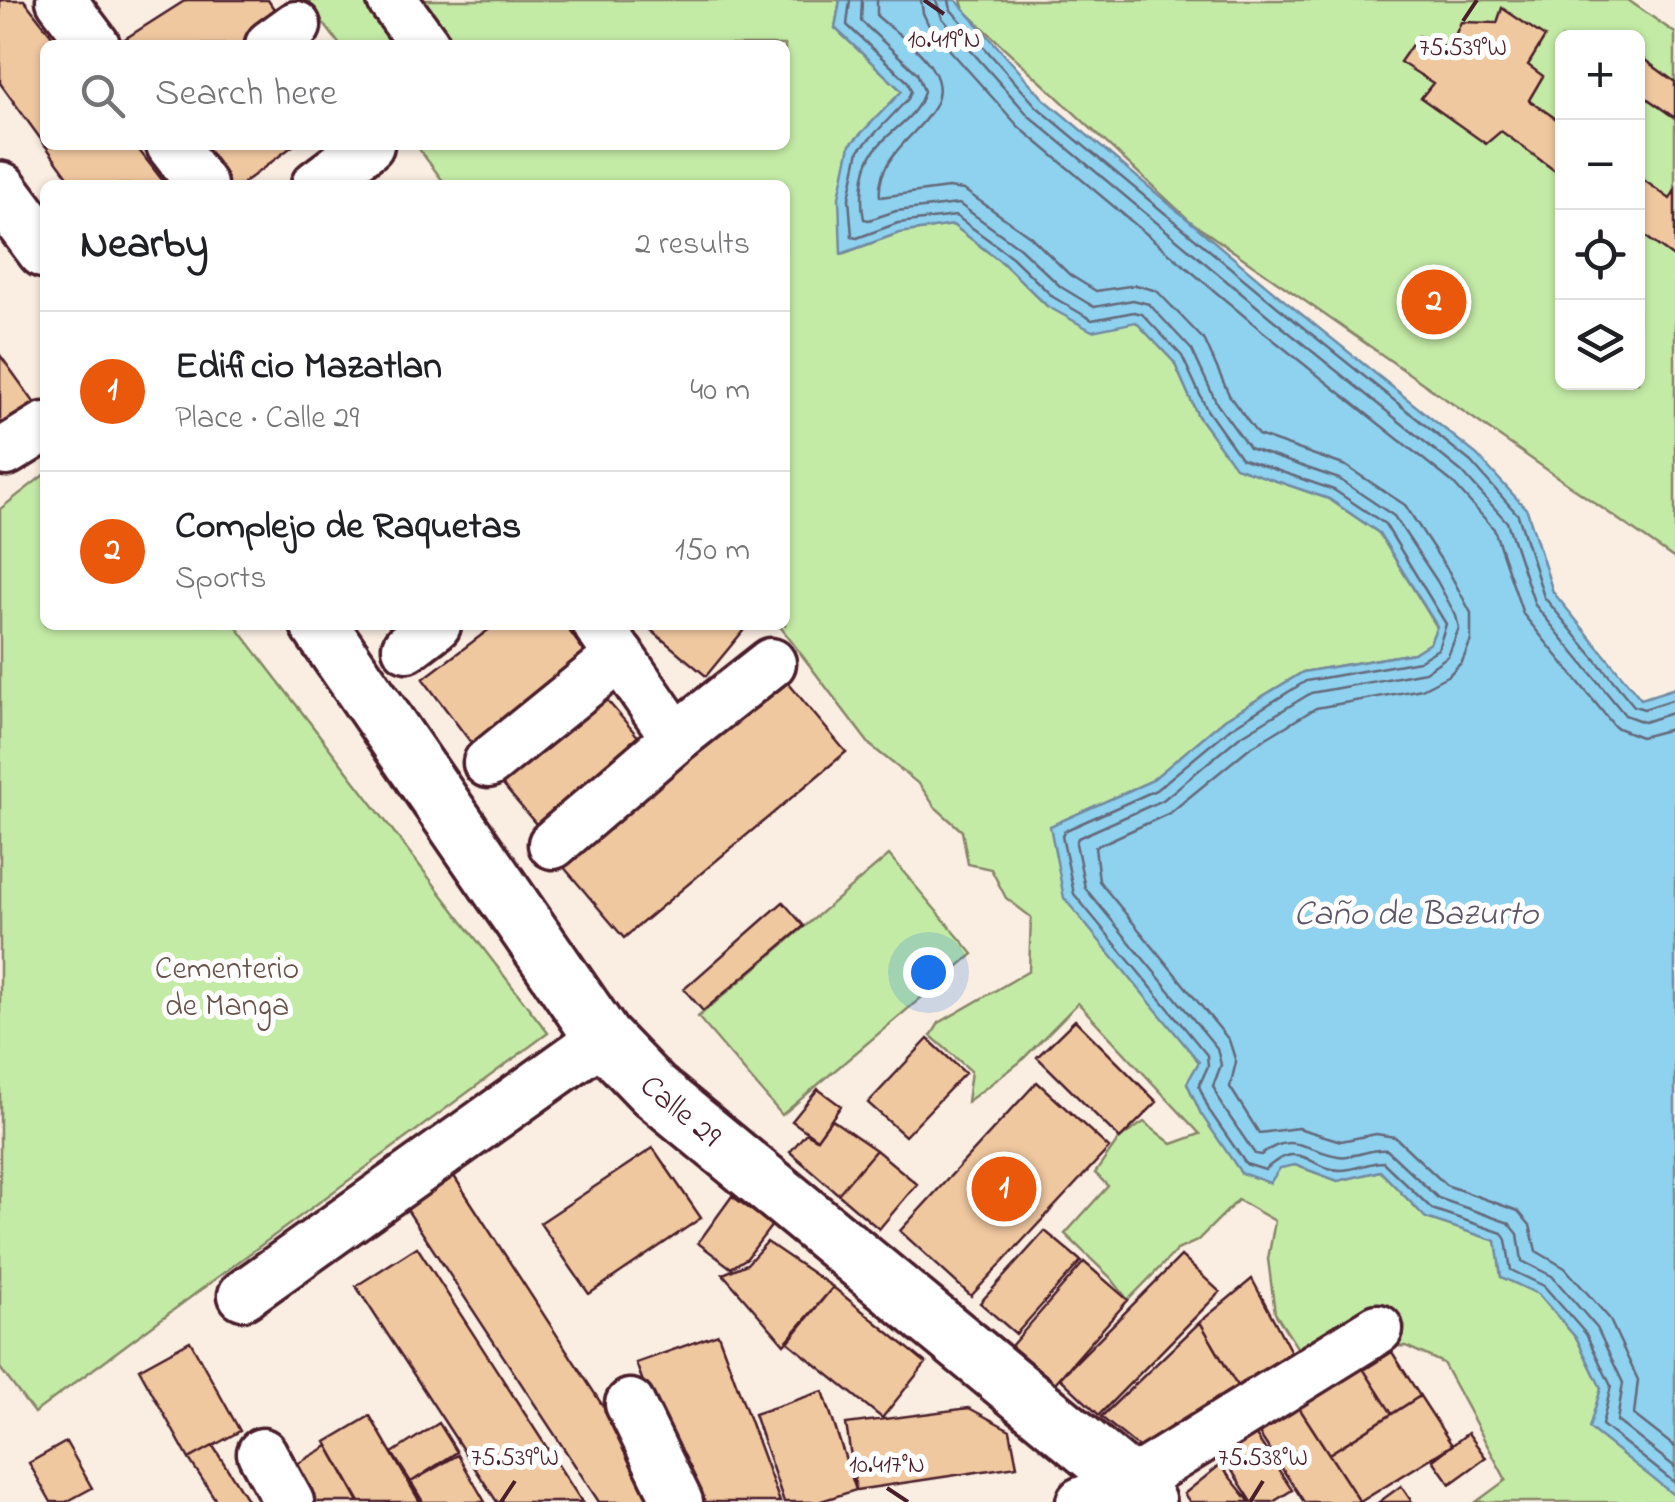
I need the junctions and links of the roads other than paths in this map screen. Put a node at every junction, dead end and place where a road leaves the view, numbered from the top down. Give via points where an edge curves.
1 (392, 0) edge
2 (421, 40) edge
3 (175, 150) edge
4 (362, 150) edge
5 (198, 180) edge
6 (323, 180) edge
7 (0, 190) edge
8 (40, 243) edge
9 (322, 630) edge
10 (609, 641) edge
11 (771, 663) dead end
12 (676, 738) junction
13 (488, 763) dead end
14 (553, 844) dead end
15 (604, 1038) junction
16 (243, 1295) dead end
17 (1378, 1329) dead end
18 (630, 1404) dead end
19 (262, 1453) dead end
20 (1120, 1496) edge
21 (289, 1502) edge
22 (678, 1502) edge

1 - 2 street
3 - 5 street
4 - 6 street
7 - 8 main road
9 - 15 main road, Calle 29
10 - 12 street
10 - 13 street
11 - 12 street
12 - 14 street
15 - 16 street
15 - 20 main road, Calle 29 via 653,1090
17 - 20 street
18 - 22 street
19 - 21 street

